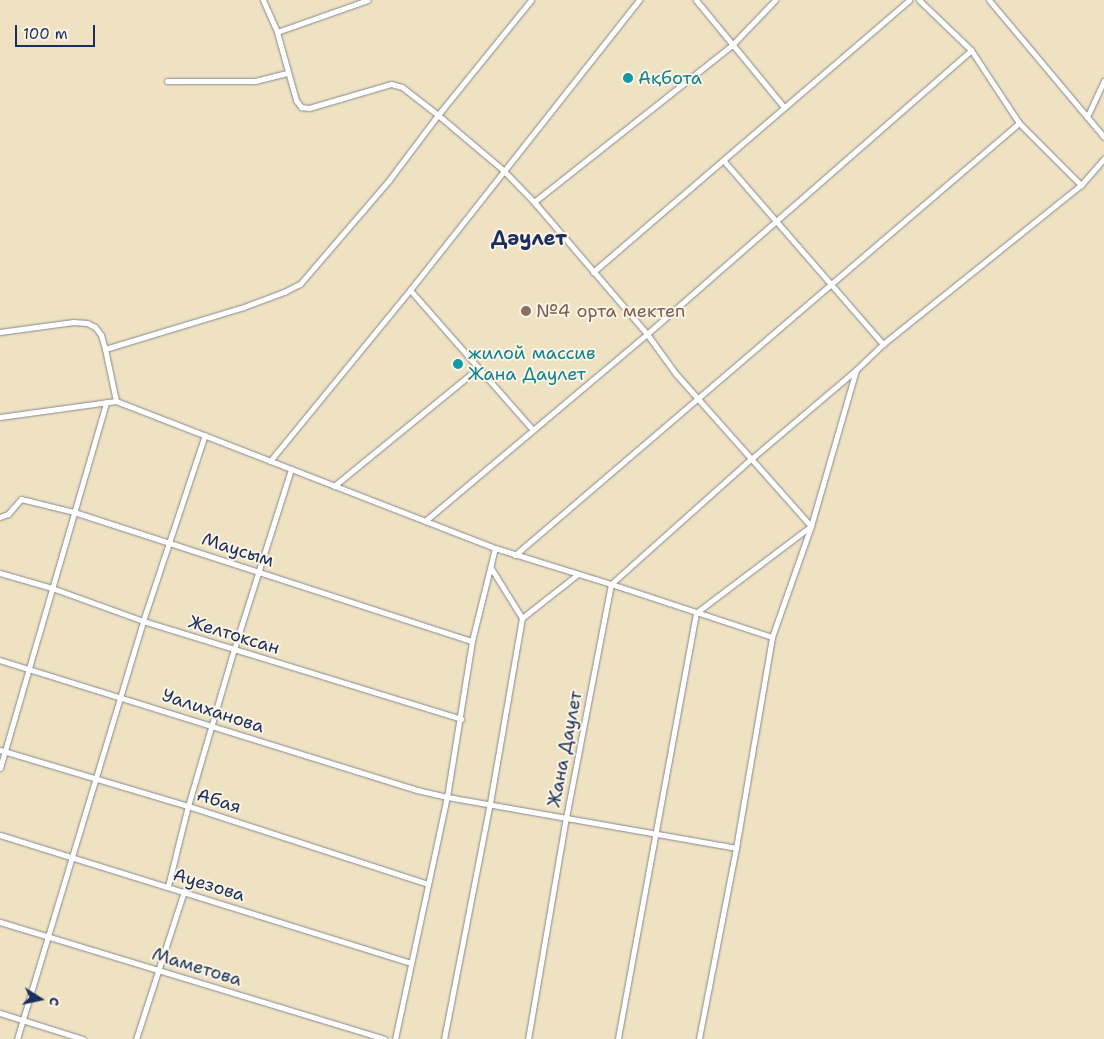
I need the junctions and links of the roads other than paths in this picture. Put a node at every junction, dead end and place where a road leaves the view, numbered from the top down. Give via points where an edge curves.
1 (263, 0) edge
2 (368, 0) edge
3 (531, 0) edge
4 (639, 0) edge
5 (696, 0) edge
6 (775, 0) edge
7 (909, 0) edge
8 (919, 0) edge
9 (989, 0) edge
10 (277, 32) junction
11 (733, 44) junction
12 (971, 50) junction
13 (288, 73) junction
14 (167, 81) dead end
15 (1104, 81) edge
16 (784, 107) junction
17 (438, 115) junction
18 (1087, 117) junction
19 (1019, 123) junction
20 (1104, 137) edge
21 (1104, 159) edge
22 (723, 160) junction
23 (503, 170) junction
24 (1081, 185) junction
25 (534, 202) junction
26 (776, 220) junction
27 (592, 272) junction
28 (831, 284) junction
29 (410, 290) junction
30 (0, 332) edge
31 (647, 334) junction
32 (883, 344) junction
33 (105, 349) junction
34 (478, 368) junction
35 (856, 370) junction
36 (697, 399) junction
37 (116, 401) junction
38 (106, 402) junction
39 (0, 417) edge
40 (533, 430) junction
41 (205, 435) junction
42 (751, 459) junction
43 (270, 461) junction
44 (292, 469) junction
45 (334, 486) junction
46 (74, 512) junction
47 (0, 517) edge
48 (425, 521) junction
49 (811, 526) junction
50 (170, 542) junction
51 (495, 548) junction
52 (515, 555) junction
53 (491, 568) junction
54 (259, 572) junction
55 (0, 573) edge
56 (578, 574) junction
57 (611, 584) junction
58 (52, 588) junction
59 (696, 613) junction
60 (522, 618) junction
61 (143, 621) junction
62 (772, 637) junction
63 (472, 641) junction
64 (234, 649) junction
65 (0, 660) edge
66 (29, 669) junction
67 (120, 696) junction
68 (461, 719) junction
69 (212, 725) junction
70 (2, 751) edge
71 (0, 768) edge
72 (96, 778) junction
73 (447, 796) junction
74 (490, 803) junction
75 (188, 806) junction
76 (566, 817) junction
77 (656, 834) junction
78 (0, 835) edge
79 (736, 848) junction
80 (72, 857) junction
81 (428, 884) junction
82 (168, 886) junction
83 (184, 891) junction
84 (0, 922) edge
85 (49, 936) junction
86 (410, 963) junction
87 (160, 970) junction
88 (0, 1012) edge
89 (23, 1020) junction
90 (17, 1039) edge
91 (83, 1039) edge
92 (136, 1039) edge
93 (385, 1039) edge
94 (395, 1039) edge
95 (444, 1039) edge
96 (528, 1039) edge
97 (618, 1039) edge
98 (700, 1039) edge

1 - 10 street
2 - 10 street
3 - 17 street
4 - 23 street
5 - 11 street
6 - 11 street
7 - 16 street
8 - 12 street
9 - 18 street
10 - 13 street
11 - 16 street
11 - 25 street
12 - 19 street
12 - 26 street
13 - 14 street via 255,80
13 - 17 street via 301,107 309,108 391,84 402,87
15 - 18 street
16 - 22 street
17 - 23 street
17 - 33 street via 389,180 300,284 241,308
18 - 20 street
19 - 24 street
19 - 28 street
21 - 24 street
22 - 26 street
22 - 27 street
23 - 25 street
23 - 29 street
24 - 32 street
25 - 27 street
26 - 28 street
26 - 31 street
27 - 31 street
28 - 32 street
28 - 36 street
29 - 34 street
29 - 43 street
30 - 33 street via 87,323 101,335
31 - 36 street
31 - 40 street
32 - 35 street
33 - 37 street
34 - 40 street
34 - 45 street
35 - 42 street
35 - 49 street
36 - 42 street
36 - 52 street
37 - 38 street
37 - 41 street
38 - 39 street
38 - 46 street
40 - 48 street
41 - 43 street
41 - 50 street
42 - 49 street
42 - 57 street
43 - 44 street
44 - 45 street
44 - 54 street
45 - 48 street
46 - 47 street, Маусым via 21,499 8,514
46 - 50 street, Маусым
46 - 58 street
48 - 51 street
49 - 59 street
49 - 62 street
50 - 54 street, Маусым
50 - 61 street
51 - 52 street
51 - 53 street
52 - 56 street
53 - 60 street
53 - 63 street
54 - 63 street, Маусым
54 - 64 street
55 - 58 street, Желтоксан
56 - 57 street
56 - 60 street
57 - 59 street
57 - 76 street, Жана Даулет
58 - 61 street, Желтоксан
58 - 66 street
59 - 62 street
59 - 77 street
60 - 74 street
61 - 64 street, Желтоксан
61 - 67 street
62 - 79 street
63 - 68 street
64 - 68 street, Желтоксан
64 - 69 street
65 - 66 street, Уалиханова
66 - 67 street, Уалиханова
66 - 70 street
67 - 69 street, Уалиханова
67 - 72 street
68 - 73 street
69 - 73 street, Уалиханова via 417,790
69 - 75 street
70 - 71 street
70 - 72 street, Абая
72 - 75 street, Абая
72 - 80 street
73 - 74 street, Уалиханова
73 - 81 street
74 - 76 street, Уалиханова
74 - 95 street
75 - 81 street, Абая
75 - 82 street
76 - 77 street, Уалиханова
76 - 96 street, Жана Даулет
77 - 79 street, Уалиханова
77 - 97 street
78 - 80 street, Ауезова
79 - 98 street
80 - 82 street, Ауезова
80 - 85 street
81 - 86 street
82 - 83 street, Ауезова
83 - 86 street, Ауезова
83 - 87 street
84 - 85 street, Маметова
85 - 87 street, Маметова
85 - 89 street
86 - 94 street
87 - 92 street
87 - 93 street, Маметова
88 - 89 street
89 - 90 street
89 - 91 street

